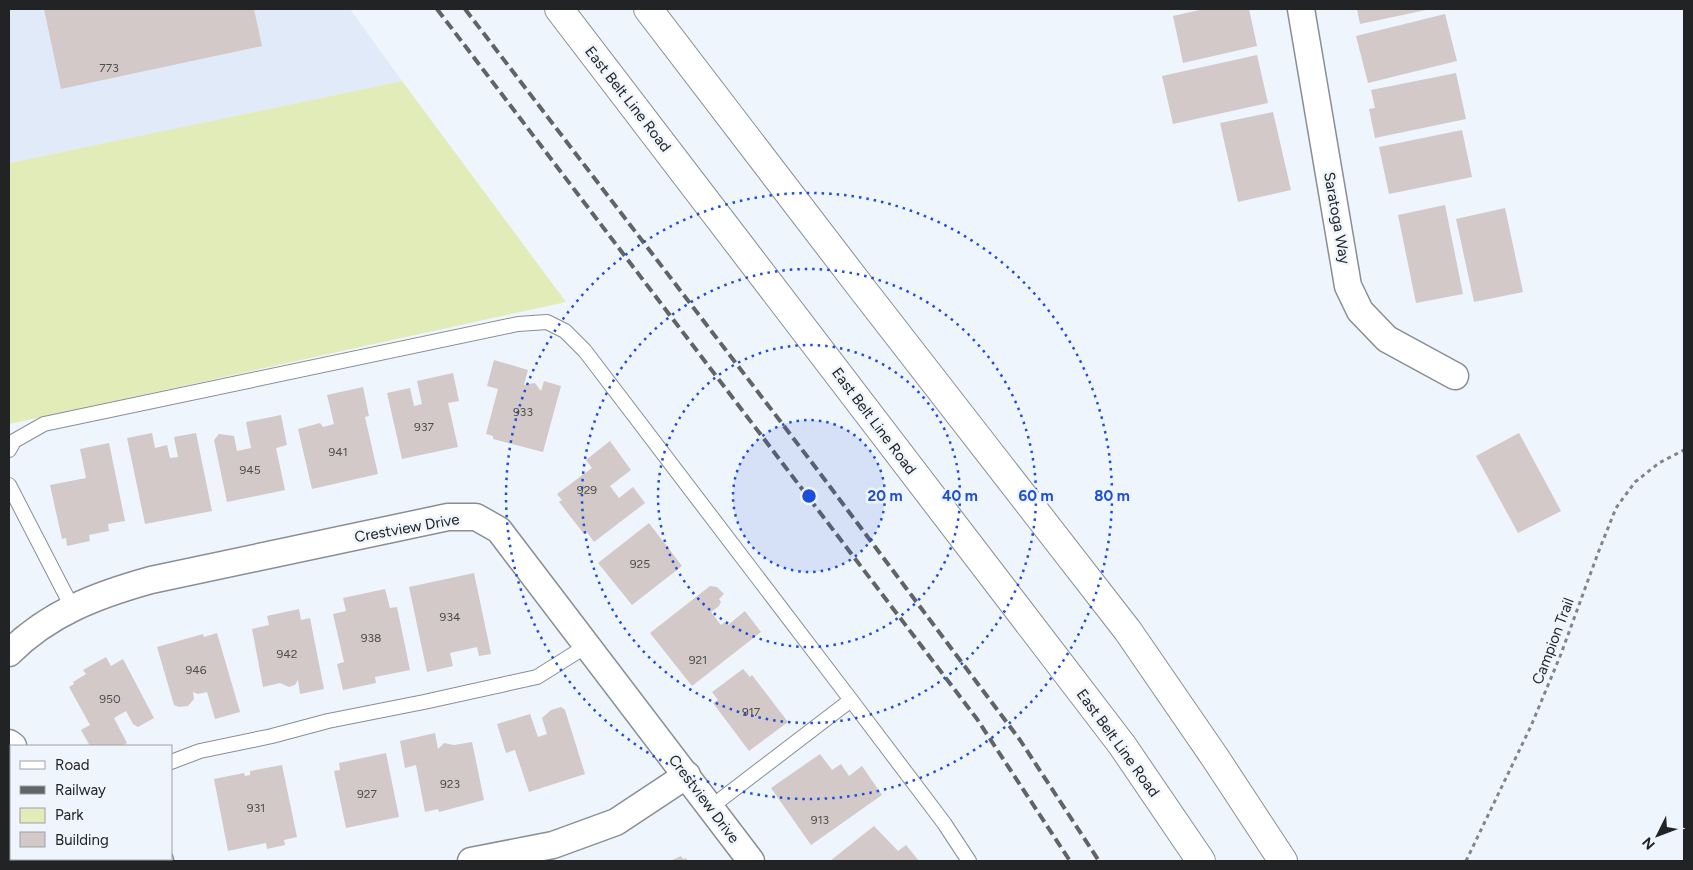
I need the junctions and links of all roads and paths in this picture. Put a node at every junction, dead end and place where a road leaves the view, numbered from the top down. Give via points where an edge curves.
1 (648, 9) edge
2 (1301, 9) edge
3 (563, 10) edge
4 (1455, 376) dead end
5 (9, 450) edge
6 (1684, 450) edge
7 (9, 485) edge
8 (72, 607) junction
9 (588, 645) junction
10 (9, 653) edge
11 (851, 700) junction
12 (172, 762) edge
13 (687, 775) junction
14 (711, 807) junction
15 (471, 861) edge
16 (751, 861) edge
17 (969, 861) edge
18 (1201, 861) edge
19 (1283, 861) edge
20 (1466, 861) edge

1 - 19 main road via 1128,631
2 - 4 street, Saratoga Way via 1348,286 1360,311 1387,339
3 - 18 main road, East Belt Line Road via 1122,745
5 - 11 lane via 14,441 44,424 518,324 547,322 565,331 585,351
6 - 20 path, Campion Trail via 1659,463 1635,482 1616,508 1531,726
7 - 8 lane
8 - 9 street, Crestview Drive via 151,580 448,517 476,517 499,530
8 - 10 street, Crestview Drive
9 - 12 lane via 538,677 328,721 200,751
9 - 13 street, Crestview Drive
11 - 14 lane
11 - 17 lane
13 - 14 street, Crestview Drive
13 - 15 street via 616,822 553,845
14 - 16 street, Crestview Drive

